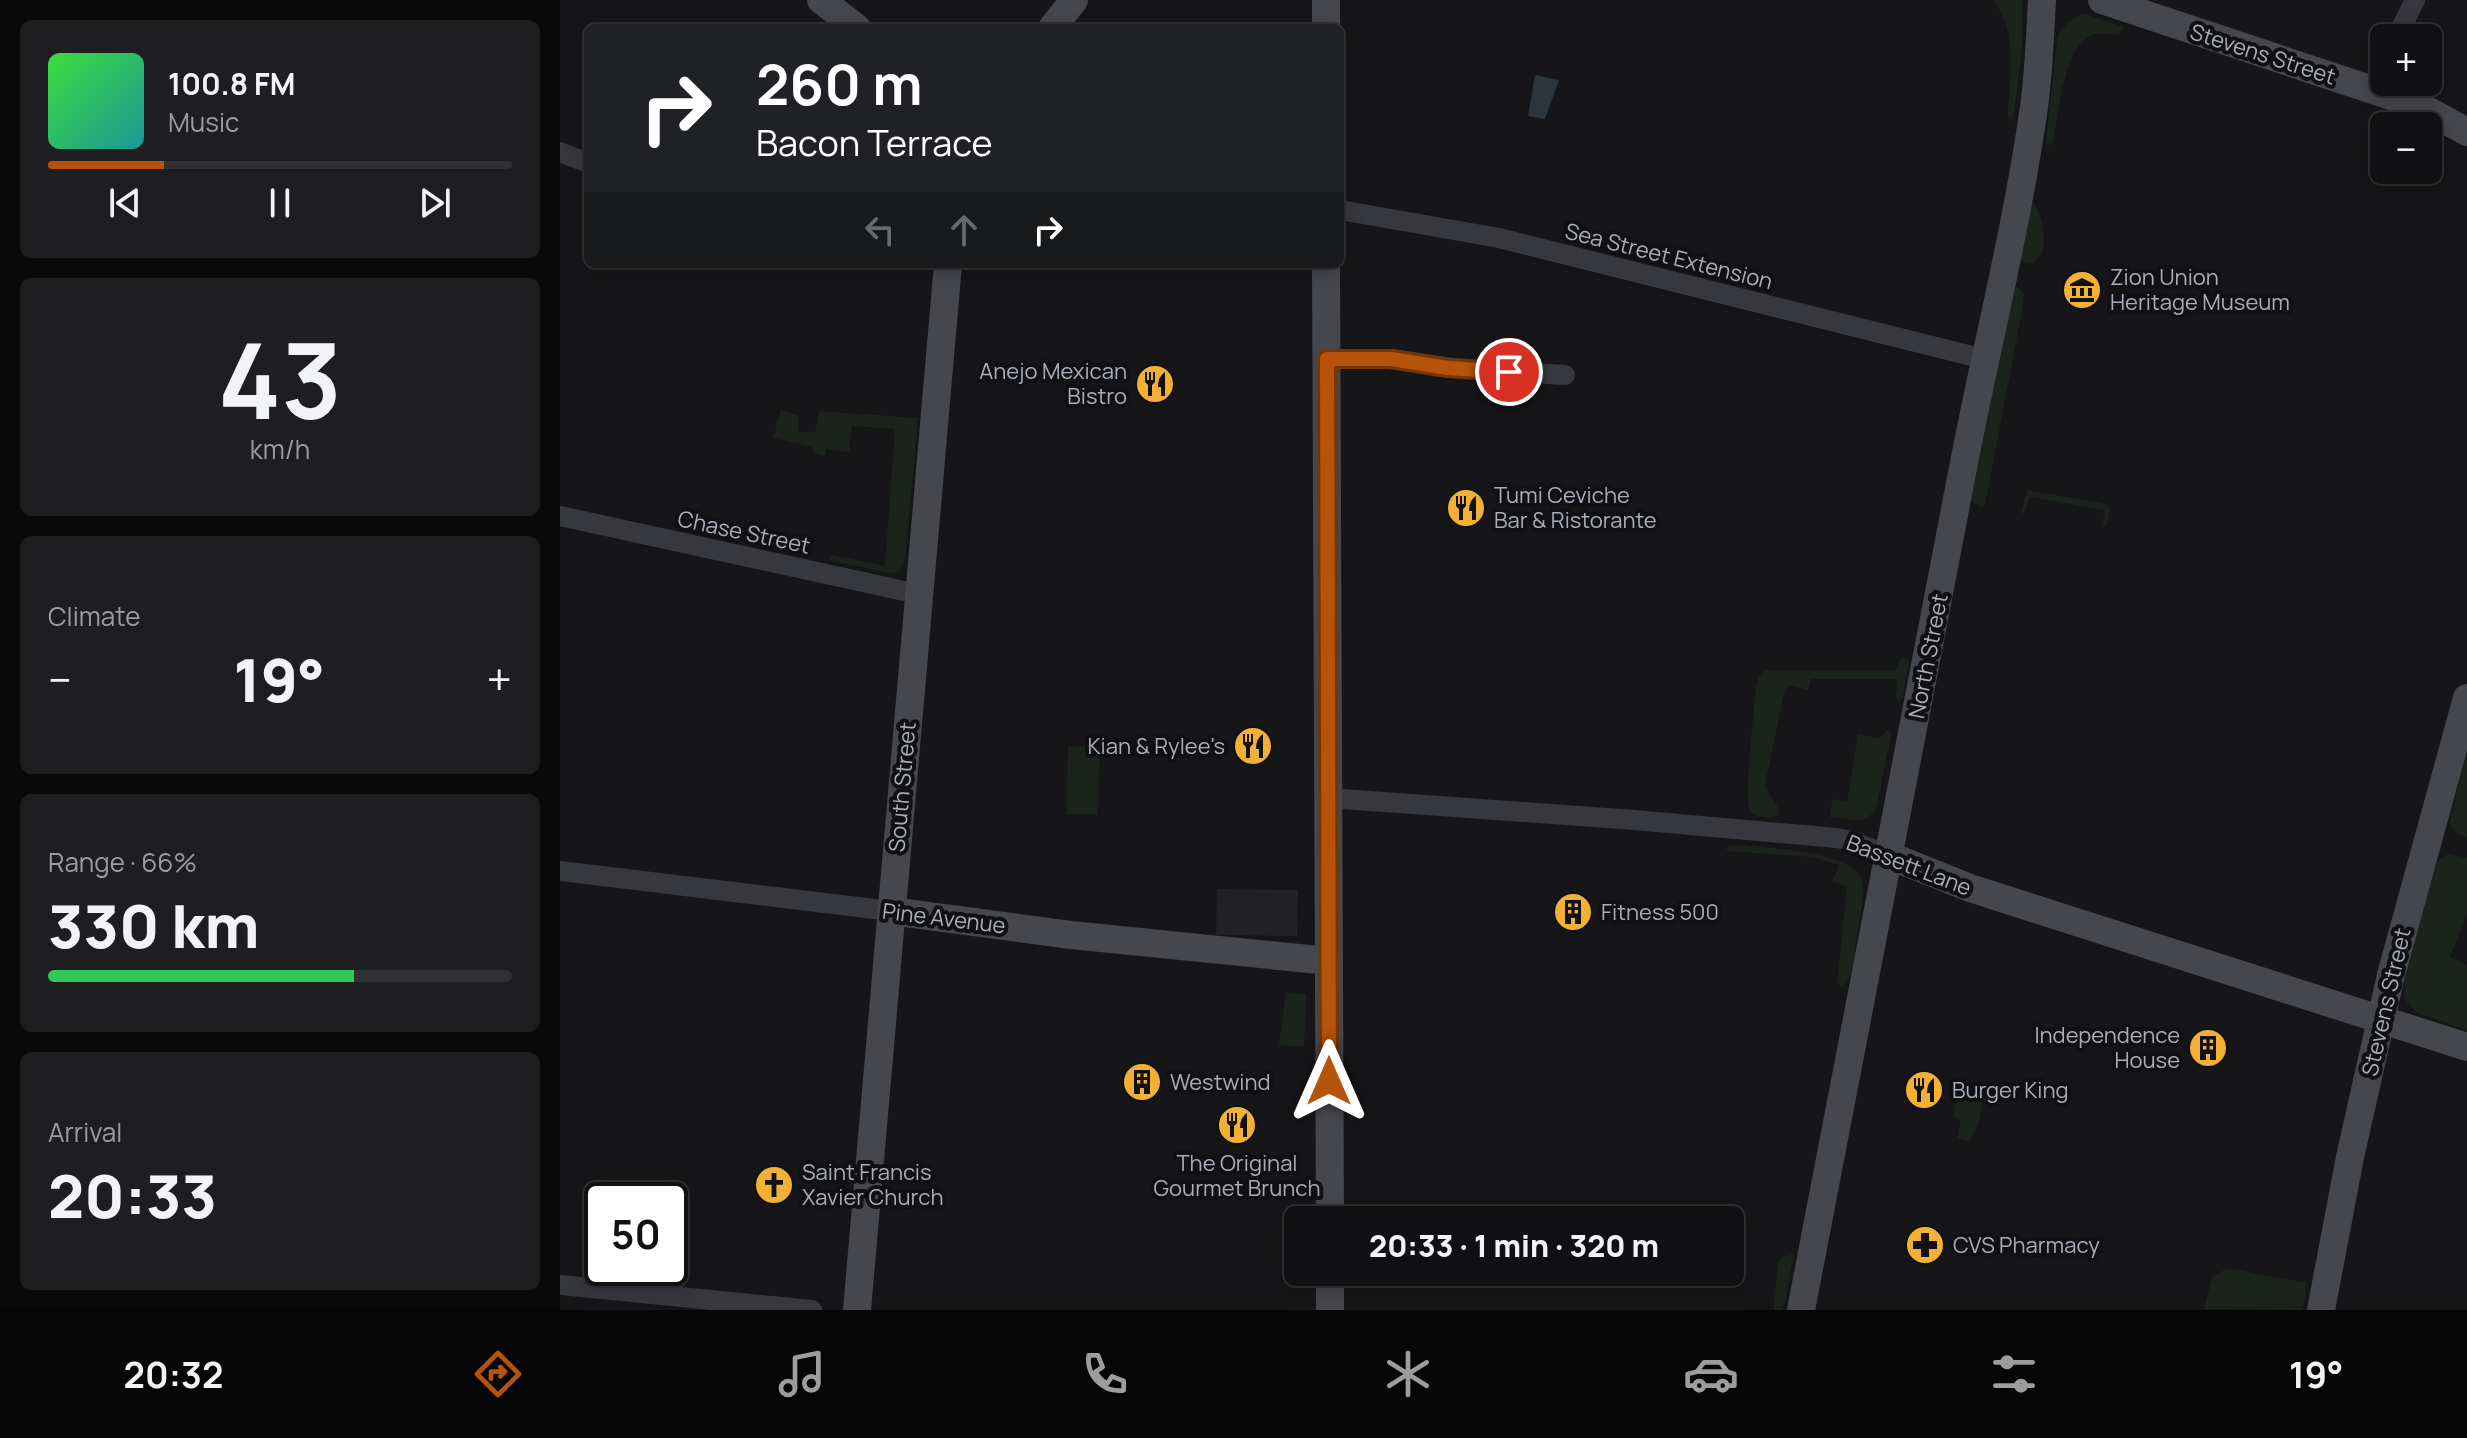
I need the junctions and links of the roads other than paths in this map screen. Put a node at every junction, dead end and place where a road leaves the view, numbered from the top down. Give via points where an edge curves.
1 (821, 0) edge
2 (1074, 0) edge
3 (1326, 0) edge
4 (2042, 0) edge
5 (2102, 0) edge
6 (2415, 0) edge
7 (852, 24) edge
8 (1055, 24) edge
9 (1326, 24) edge
10 (2403, 24) edge
11 (2370, 78) edge
12 (2406, 96) edge
13 (2467, 132) edge
14 (560, 152) edge
15 (584, 161) edge
16 (1344, 211) edge
17 (948, 268) edge
18 (1326, 268) edge
19 (1327, 359) junction
20 (1984, 359) junction
21 (1565, 375) dead end
22 (560, 516) edge
23 (918, 594) junction
24 (2467, 698) edge
25 (1329, 798) junction
26 (1890, 856) junction
27 (560, 872) edge
28 (891, 911) junction
29 (1329, 961) junction
30 (2381, 1020) junction
31 (2467, 1047) edge
32 (1330, 1206) edge
33 (560, 1285) edge
34 (1330, 1286) edge
35 (812, 1310) edge
36 (857, 1310) edge
37 (1330, 1310) edge
38 (1801, 1310) edge
39 (2321, 1310) edge

1 - 7 street
2 - 8 street
3 - 9 street
4 - 20 street, North Street via 2029,137
5 - 11 street, Stevens Street
6 - 10 street
12 - 13 street, Stevens Street
14 - 15 street
16 - 20 street, Sea Street Extension via 1499,238
17 - 23 street, South Street
18 - 19 street
19 - 21 street via 1391,359
19 - 25 street
20 - 26 street, North Street
22 - 23 street, Chase Street
23 - 28 street, South Street
24 - 30 street, Stevens Street
25 - 26 street, Bassett Lane via 1837,838
25 - 29 street
26 - 30 street, Bassett Lane via 1970,888
26 - 38 street, North Street
27 - 28 street, Pine Avenue
28 - 29 street, Pine Avenue
28 - 36 street, South Street
29 - 32 street
30 - 31 street, Bassett Lane
30 - 39 street, Stevens Street
33 - 35 street
34 - 37 street

